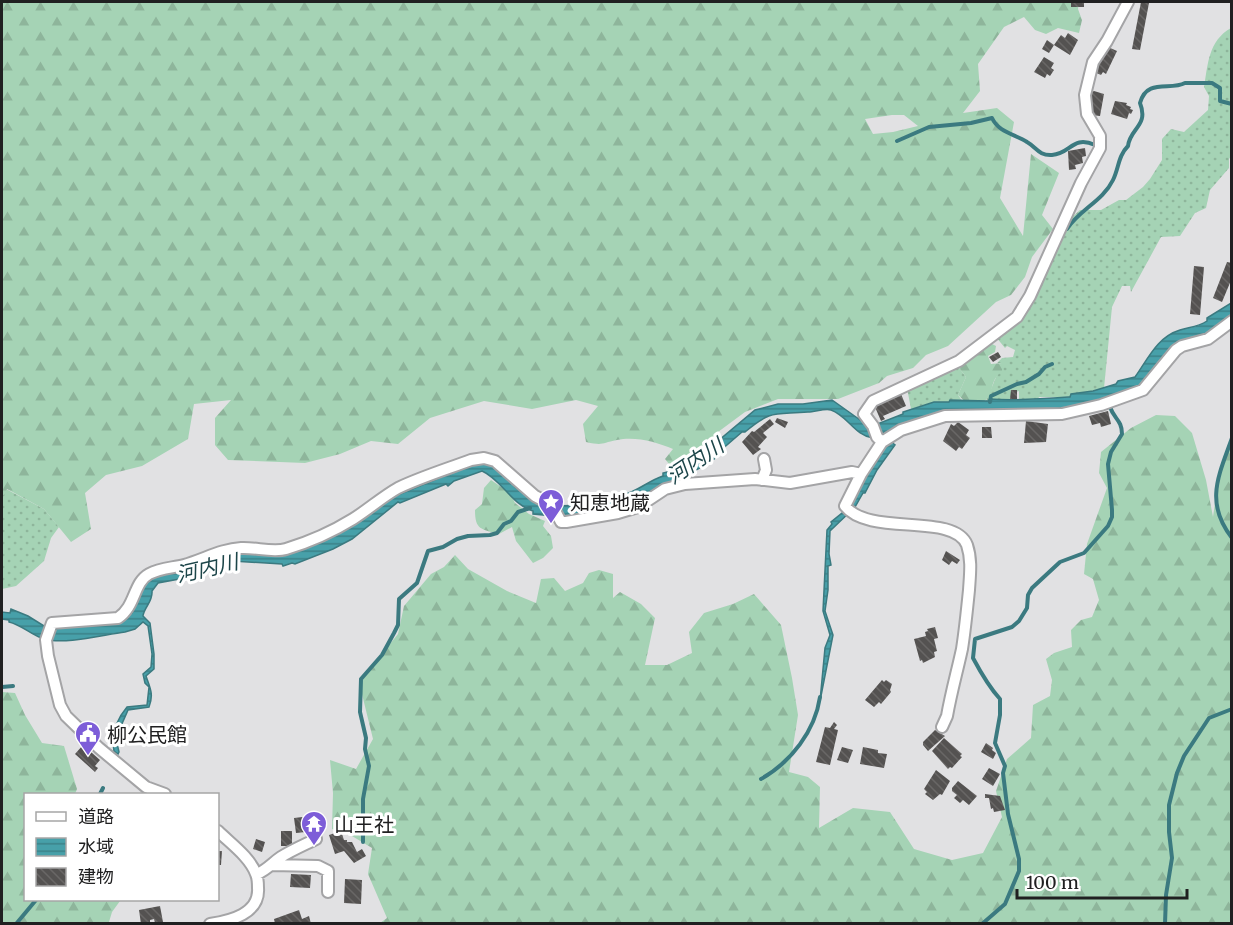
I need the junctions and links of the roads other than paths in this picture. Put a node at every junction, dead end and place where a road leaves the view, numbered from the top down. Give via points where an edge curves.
1 (1128, 2) edge
2 (1232, 321) edge
3 (884, 438) junction
4 (764, 459) dead end
5 (861, 474) junction
6 (762, 480) junction
7 (942, 727) dead end
8 (160, 793) edge
9 (219, 832) edge
10 (316, 840) dead end
11 (272, 865) junction
12 (257, 874) junction
13 (328, 892) dead end
14 (210, 924) edge

1 - 3 street via 1093,62 1085,94 1087,114 1100,136 1100,148 1030,296 1017,317 959,361 873,401 864,414
2 - 3 street via 1208,339 1176,350 1143,390 1119,399 1062,414 945,416
3 - 5 street
4 - 6 street via 766,470
5 - 6 street via 852,472 790,483
5 - 7 street via 848,510 891,523 936,526 954,532 966,542 971,561 967,614
6 - 8 street via 685,484 665,489 638,507 561,522 552,505 535,496 495,461 471,460 399,488 354,519 317,538 282,550 228,549 153,572 139,585 130,606 118,618 52,623 46,640 51,676 66,716 146,787
9 - 12 street
10 - 11 street via 294,848
11 - 12 street
11 - 13 street via 318,866 328,871
12 - 14 street via 259,896 249,911

